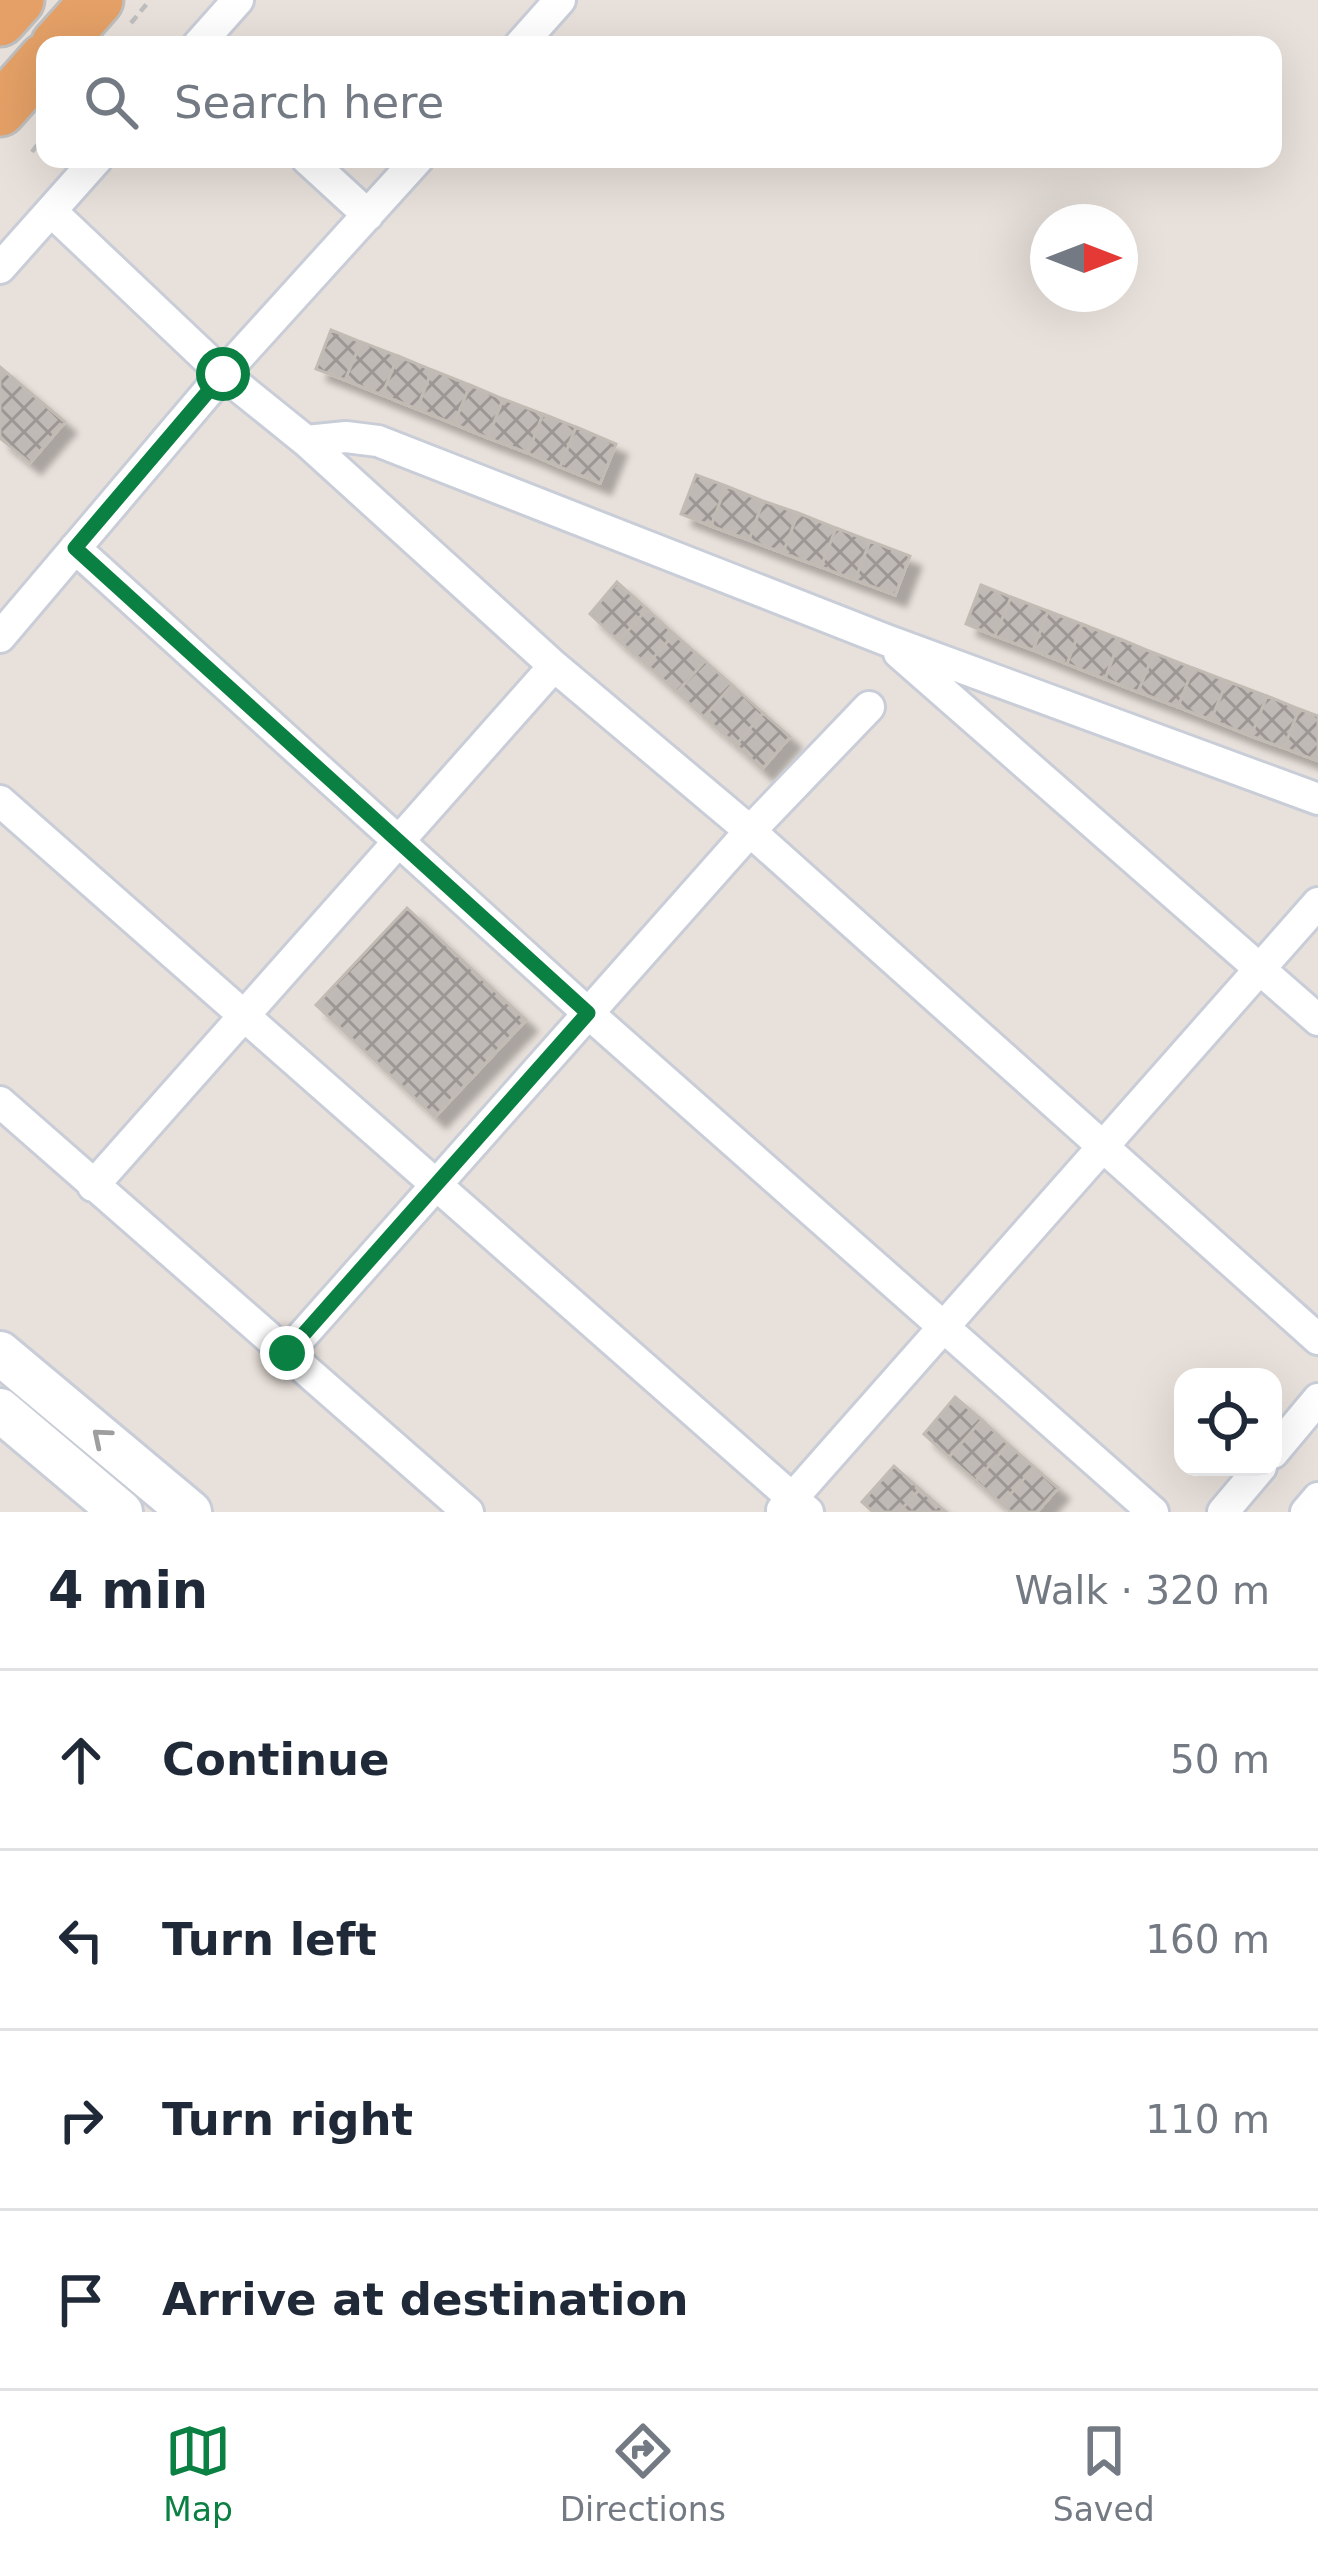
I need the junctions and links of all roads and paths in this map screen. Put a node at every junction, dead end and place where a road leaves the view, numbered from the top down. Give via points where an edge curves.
1 (18, 0) edge
2 (97, 0) edge
3 (238, 0) edge
4 (560, 0) edge
5 (0, 20) edge
6 (65, 36) edge
7 (206, 36) edge
8 (528, 36) edge
9 (36, 69) edge
10 (0, 110) edge
11 (36, 146) edge
12 (32, 152) dead end
13 (89, 168) edge
14 (317, 168) edge
15 (410, 168) edge
16 (51, 211) junction
17 (368, 215) junction
18 (0, 268) edge
19 (223, 374) junction
20 (307, 442) junction
21 (75, 548) junction
22 (0, 637) edge
23 (886, 640) junction
24 (554, 666) junction
25 (869, 707) dead end
26 (1318, 799) edge
27 (0, 801) edge
28 (750, 831) junction
29 (401, 843) junction
30 (1318, 903) edge
31 (1261, 968) junction
32 (588, 1013) junction
33 (243, 1017) junction
34 (1318, 1020) edge
35 (0, 1102) edge
36 (1101, 1145) junction
37 (435, 1185) junction
38 (94, 1186) junction
39 (942, 1325) junction
40 (1318, 1340) edge
41 (0, 1352) edge
42 (287, 1353) junction
43 (1318, 1399) edge
44 (0, 1410) edge
45 (1282, 1442) edge
46 (1253, 1476) edge
47 (1318, 1498) edge
48 (794, 1507) edge
49 (121, 1512) edge
50 (190, 1512) edge
51 (468, 1512) edge
52 (1153, 1512) edge
53 (1223, 1512) edge
54 (1306, 1512) edge

1 - 5 highway
2 - 6 highway
3 - 7 street
4 - 8 street
9 - 10 highway
11 - 12 path
13 - 16 street
14 - 17 street
15 - 17 street
16 - 18 street
16 - 19 street
17 - 19 street
19 - 20 street
19 - 21 street
20 - 23 street via 378,442
20 - 24 street
21 - 22 street
21 - 29 street
23 - 26 street
23 - 31 street
24 - 28 street
24 - 29 street
25 - 28 street
27 - 33 street
28 - 32 street
28 - 36 street
29 - 32 street
29 - 33 street
30 - 31 street
31 - 34 street
31 - 36 street
32 - 37 street
32 - 39 street
33 - 37 street
33 - 38 street
35 - 38 street
36 - 39 street
36 - 40 street
37 - 42 street
37 - 48 street
38 - 42 street
39 - 48 street
39 - 52 street
50 -> 41 main road
42 - 51 street
43 - 45 street
44 - 49 main road
46 - 53 street
47 - 54 street

